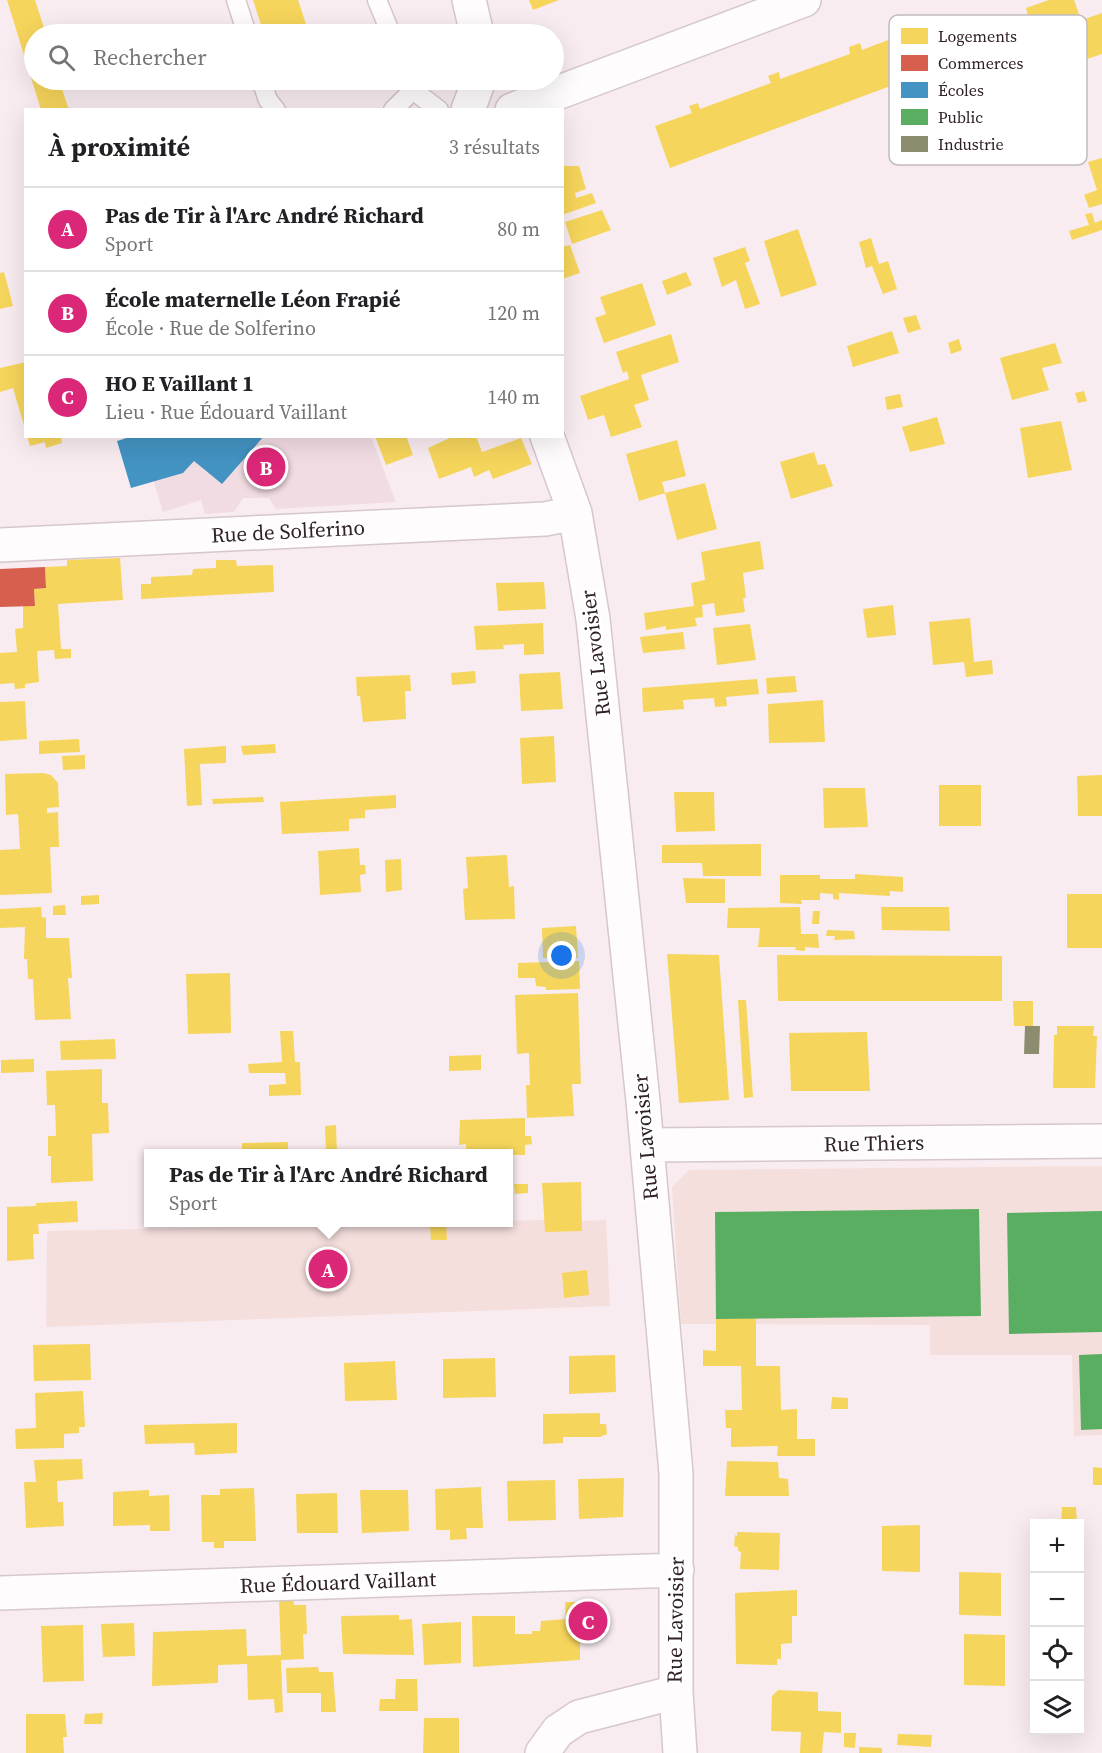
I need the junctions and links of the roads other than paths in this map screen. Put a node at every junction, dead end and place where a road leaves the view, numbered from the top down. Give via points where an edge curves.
1 (236, 0) edge
2 (377, 0) edge
3 (469, 0) edge
4 (804, 0) edge
5 (244, 24) edge
6 (387, 24) edge
7 (475, 24) edge
8 (264, 90) edge
9 (407, 90) edge
10 (417, 90) edge
11 (475, 90) edge
12 (274, 108) edge
13 (394, 108) edge
14 (437, 108) edge
15 (469, 108) edge
16 (517, 108) edge
17 (548, 438) edge
18 (575, 513) junction
19 (0, 545) edge
20 (1102, 1140) edge
21 (647, 1145) junction
22 (676, 1570) junction
23 (0, 1593) edge
24 (676, 1692) junction
25 (542, 1753) edge
26 (680, 1753) edge

1 - 5 lane
2 - 6 lane
3 - 7 street
4 - 16 street
8 - 12 lane
9 - 13 lane
10 - 14 lane
11 - 15 street
17 - 18 street, Rue Lavoisier
18 - 19 street, Rue de Solferino via 545,519
18 - 21 street, Rue Lavoisier via 593,619
20 - 21 street, Rue Thiers
21 - 22 street, Rue Lavoisier via 676,1473
22 - 23 street, Rue Édouard Vaillant
22 - 24 street, Rue Lavoisier
24 - 25 street, Rue Lavoisier via 579,1717 558,1731
24 - 26 street

